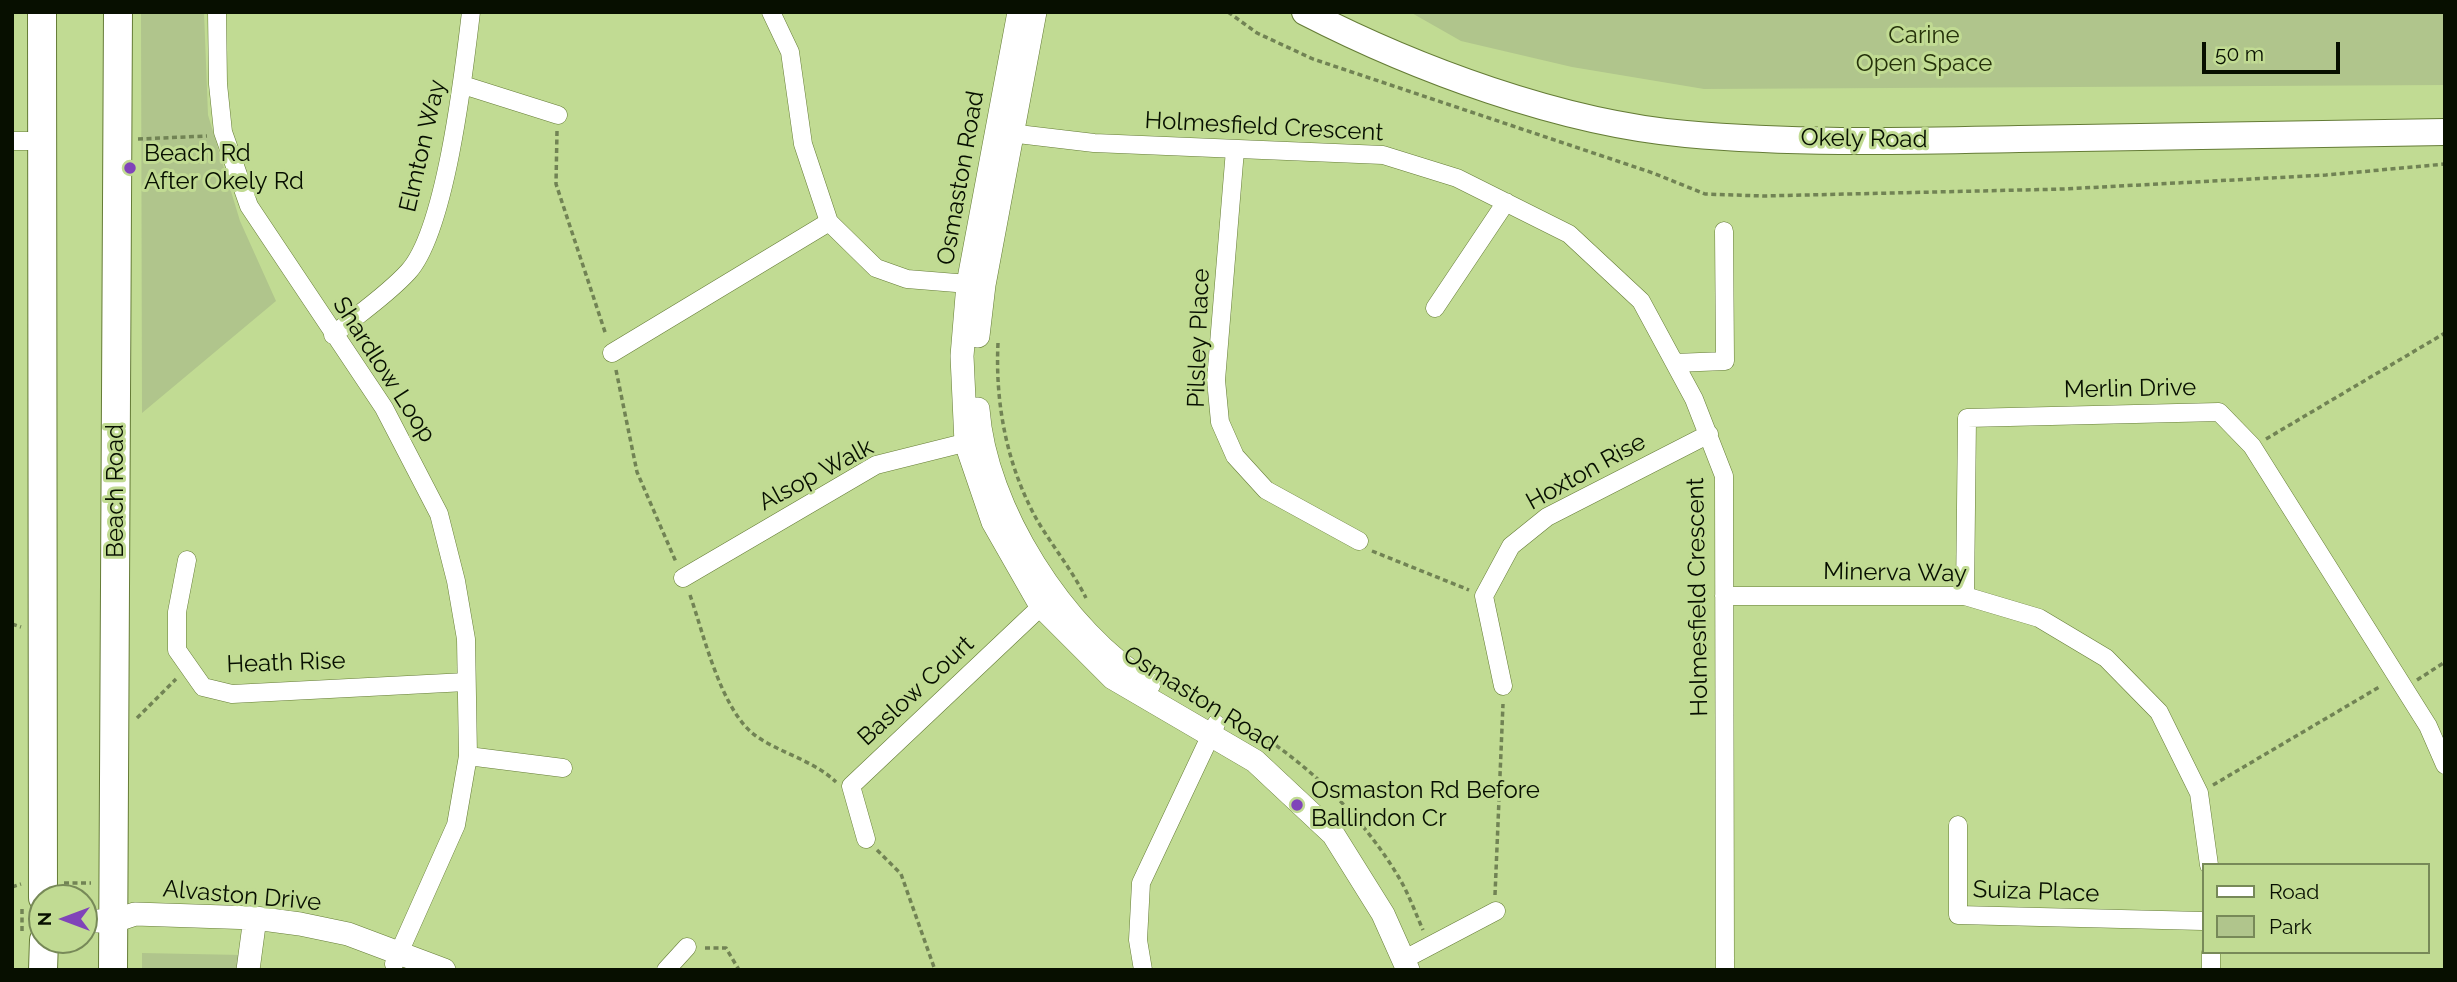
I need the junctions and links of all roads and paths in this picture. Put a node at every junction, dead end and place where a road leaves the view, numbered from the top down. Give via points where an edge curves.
1 (42, 12) edge
2 (118, 12) edge
3 (217, 12) edge
4 (471, 12) edge
5 (771, 12) edge
6 (1018, 12) edge
7 (1035, 12) edge
8 (1305, 12) edge
9 (463, 85) junction
10 (558, 116) joint
11 (2445, 132) edge
12 (1005, 133) junction
13 (225, 136) junction
14 (136, 139) dead end
15 (12, 141) edge
16 (41, 141) junction
17 (1235, 149) junction
18 (1506, 202) junction
19 (829, 222) junction
20 (1724, 232) dead end
21 (976, 284) junction
22 (1435, 308) dead end
23 (2445, 333) edge
24 (333, 335) junction
25 (998, 336) dead end
26 (612, 353) junction
27 (1675, 363) junction
28 (1709, 434) junction
29 (974, 441) junction
30 (2252, 446) junction
31 (1359, 541) joint
32 (187, 559) dead end
33 (683, 578) junction
34 (1484, 596) junction
35 (1724, 596) junction
36 (1965, 596) junction
37 (1048, 600) junction
38 (1089, 603) dead end
39 (2445, 662) edge
40 (187, 667) junction
41 (1162, 674) dead end
42 (466, 682) junction
43 (2400, 682) junction
44 (1503, 686) joint
45 (135, 720) dead end
46 (1218, 721) junction
47 (468, 756) junction
48 (2445, 765) edge
49 (563, 768) dead end
50 (851, 786) junction
51 (2199, 793) junction
52 (1958, 825) dead end
53 (866, 839) joint
54 (2209, 863) edge
55 (43, 884) edge
56 (113, 884) junction
57 (98, 885) edge
58 (1496, 911) joint
59 (98, 921) edge
60 (114, 921) junction
61 (2202, 921) edge
62 (261, 927) junction
63 (687, 947) joint
64 (1415, 957) edge
65 (401, 962) edge
66 (113, 970) edge
67 (248, 970) edge
68 (264, 970) edge
69 (444, 970) edge
70 (666, 970) edge
71 (739, 970) edge
72 (935, 970) edge
73 (1143, 970) edge
74 (1725, 970) edge

1 - 16 main road
2 - 56 main road, Beach Road
3 - 13 street, Shardlow Loop via 218,84
4 - 9 street, Elmton Way
5 - 19 street via 790,52 803,144
6 - 12 street, Osmaston Road
7 - 12 street, Osmaston Road
8 - 11 main road, Okely Road via 1356,38 1484,88 1571,113 1685,134 1871,141
9 - 10 street
9 - 24 street, Elmton Way via 433,221 409,271
10 - 26 path via 556,184
12 - 17 street, Holmesfield Crescent via 1094,143
12 - 21 street, Osmaston Road
13 - 14 path
13 - 24 street, Shardlow Loop via 248,206
15 - 16 street
16 - 55 main road
17 - 18 street, Holmesfield Crescent via 1383,155 1457,178
17 - 31 street, Pilsley Place via 1216,380 1220,422 1235,456 1266,490
18 - 22 street
18 - 27 street, Holmesfield Crescent via 1569,234 1641,301
19 - 21 street via 876,268 907,279
19 - 26 street
20 - 27 street via 1725,360
21 - 29 street, Osmaston Road
23 - 30 path
24 - 42 street, Shardlow Loop via 384,408 439,514 466,639
25 - 38 path via 1001,409 1020,484
26 - 33 path via 637,472
27 - 28 street, Holmesfield Crescent
28 - 34 street, Hoxton Rise via 1547,517 1511,546
28 - 35 street, Holmesfield Crescent via 1724,476
29 - 33 street, Alsop Walk via 876,465
29 - 37 street, Osmaston Road
30 - 36 street, Merlin Drive via 2219,412 1967,418
30 - 43 street, Merlin Drive
31 - 34 path via 1374,553
32 - 40 street via 177,612 177,650
33 - 50 path via 732,711 755,736 822,769 839,785
34 - 44 street
35 - 36 street, Minerva Way
35 - 74 street, Holmesfield Crescent
36 - 51 street, Minerva Way via 2039,618 2106,659 2159,712
37 - 46 street, Osmaston Road via 1130,672
37 - 50 street, Baslow Court
39 - 43 path
40 - 42 street, Heath Rise via 203,687 232,694
40 - 45 path
41 - 46 path
42 - 47 street, Shardlow Loop
43 - 48 street, Merlin Drive via 2428,726
43 - 51 path
44 - 58 path
46 - 64 street, Osmaston Road via 1294,776 1334,814 1385,886
46 - 64 path via 1308,769 1345,808 1398,876
46 - 73 street via 1141,883 1138,940
47 - 49 street
47 - 65 street, Shardlow Loop via 456,825
50 - 53 street
51 - 54 street, Minerva Way
52 - 61 street, Suiza Place via 1958,915
53 - 72 path via 901,874
56 - 57 path
56 - 60 main road, Beach Road
58 - 64 street
59 - 60 street, Alvaston Drive
60 - 62 street, Alvaston Drive via 135,914
60 - 66 main road, Beach Road
62 - 65 street, Alvaston Drive via 348,934
62 - 67 street
62 - 68 street
63 - 70 street
63 - 71 path via 726,948
65 - 69 street, Alvaston Drive

